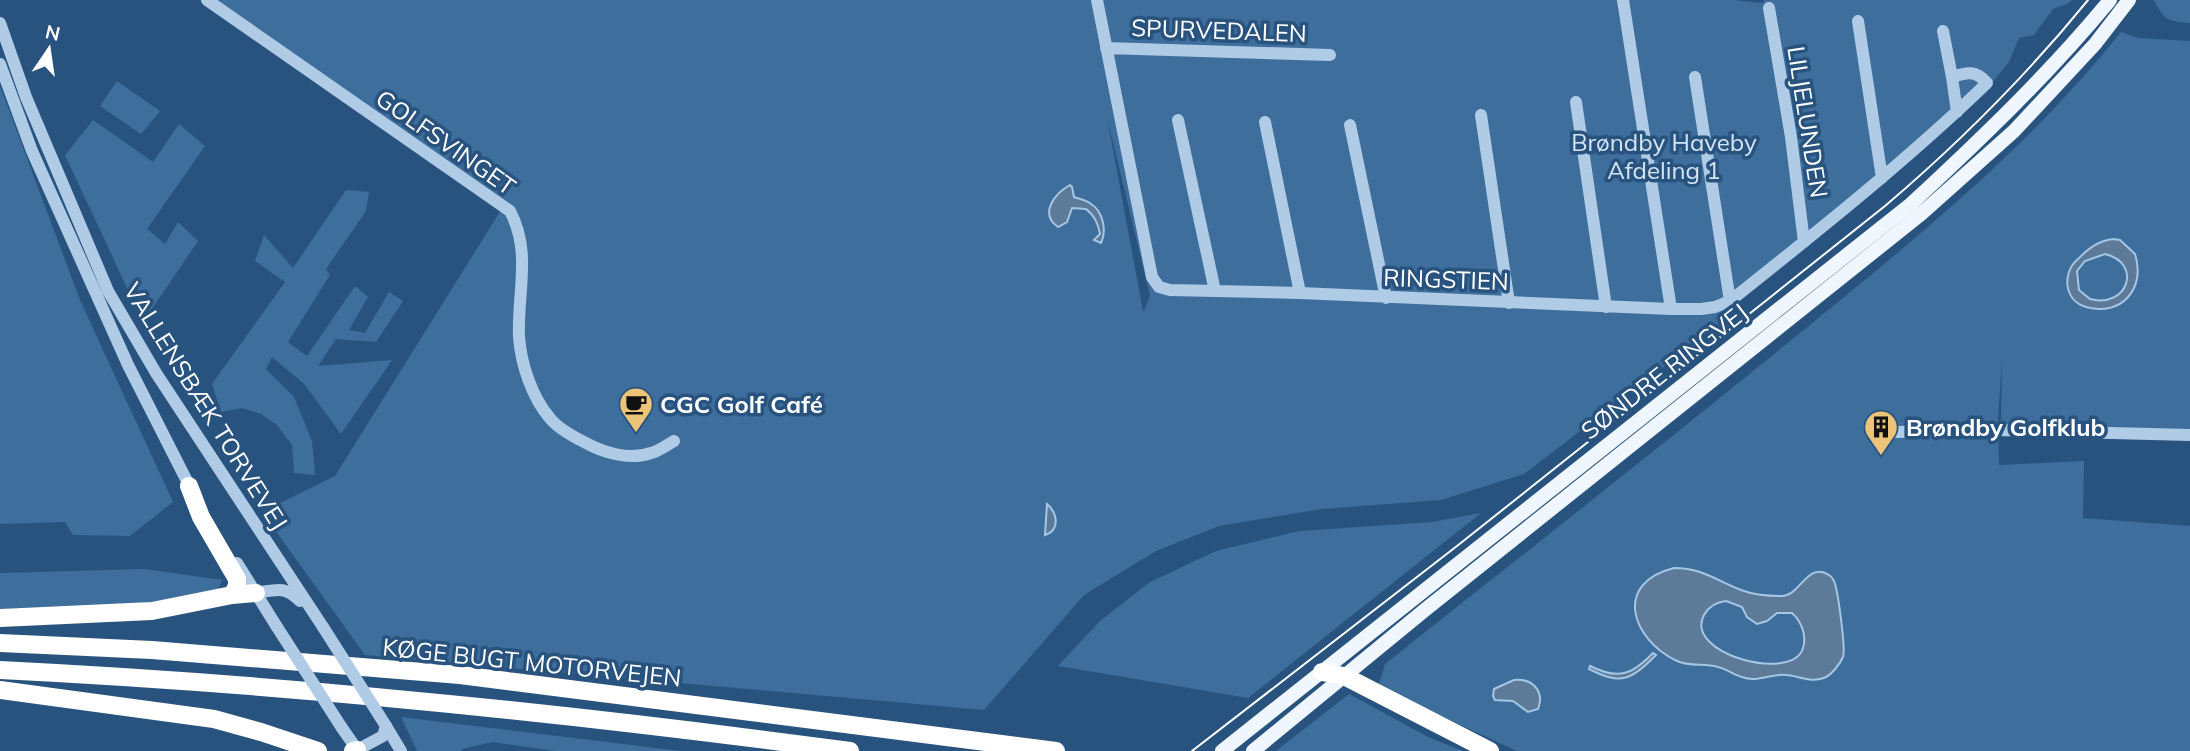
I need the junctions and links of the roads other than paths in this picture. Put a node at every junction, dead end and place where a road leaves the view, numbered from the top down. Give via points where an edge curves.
1 (207, 0) edge
2 (1097, 0) edge
3 (1623, 0) edge
4 (2110, 0) edge
5 (2129, 0) edge
6 (1769, 8) dead end
7 (1858, 20) dead end
8 (0, 23) edge
9 (1943, 31) dead end
10 (1106, 48) junction
11 (1330, 55) dead end
12 (0, 64) edge
13 (1695, 77) dead end
14 (1952, 77) junction
15 (1576, 102) dead end
16 (1957, 112) junction
17 (1480, 115) dead end
18 (1178, 120) dead end
19 (1265, 122) dead end
20 (1350, 125) dead end
21 (1882, 178) junction
22 (1804, 242) junction
23 (1215, 291) junction
24 (1300, 293) junction
25 (1386, 298) junction
26 (1730, 301) junction
27 (1509, 303) junction
28 (1606, 307) junction
29 (1671, 309) junction
30 (1896, 432) dead end
31 (2190, 435) edge
32 (674, 441) dead end
33 (189, 486) junction
34 (256, 593) junction
35 (232, 595) junction
36 (0, 618) edge
37 (320, 623) junction
38 (0, 643) edge
39 (0, 670) edge
40 (1322, 672) junction
41 (1344, 676) junction
42 (0, 690) edge
43 (386, 726) junction
44 (318, 751) edge
45 (356, 751) edge
46 (401, 751) edge
47 (850, 751) edge
48 (1056, 751) edge
49 (1222, 751) edge
50 (1253, 751) edge
51 (1490, 751) edge

1 - 32 street, GOLFSVINGET via 510,211 523,243 519,338 531,386 550,419 600,451 649,454
2 - 10 street, RINGSTIEN
3 - 29 street
4 - 40 main road, SØNDRE RINGVEJ via 2000,122 1911,204
5 - 41 main road, SØNDRE RINGVEJ via 2014,131 1921,214
6 - 22 street, LILJELUNDEN
7 - 21 street
8 - 37 street, VALLENSBÆK TORVEVEJ via 26,97 108,291 156,373
9 - 14 street
10 - 11 street, SPURVEDALEN
10 - 23 street, RINGSTIEN via 1152,277 1159,287 1170,290
12 - 33 street, VALLENSBÆK TORVEVEJ via 32,151 122,353
13 - 26 street
14 - 16 street
14 - 16 street, RINGSTIEN via 1972,72 1986,83
15 - 28 street
16 - 21 street, RINGSTIEN
17 - 27 street
18 - 23 street
19 - 24 street
20 - 25 street
21 - 22 street, RINGSTIEN
22 - 26 street, RINGSTIEN
23 - 24 street, RINGSTIEN
24 - 25 street, RINGSTIEN
25 - 27 street, RINGSTIEN
26 - 29 street, RINGSTIEN via 1715,307
27 - 28 street, RINGSTIEN
28 - 29 street, RINGSTIEN
30 - 31 street
33 - 34 street, VALLENSBÆK TORVEVEJ
33 - 35 highway via 201,517 237,579
34 - 35 highway
34 - 37 street via 290,590
34 - 45 street, VALLENSBÆK TORVEVEJ, bridge
35 - 36 highway via 152,611
37 - 43 street, VALLENSBÆK TORVEVEJ, bridge
38 - 48 highway, KØGE BUGT MOTORVEJEN via 152,650 460,675
39 - 47 highway, KØGE BUGT MOTORVEJEN via 450,702
40 - 41 highway
40 - 49 main road, SØNDRE RINGVEJ
41 - 50 main road, SØNDRE RINGVEJ
41 - 51 highway
42 - 44 highway via 214,719
43 - 45 street via 383,736
43 - 46 street, VALLENSBÆK TORVEVEJ

